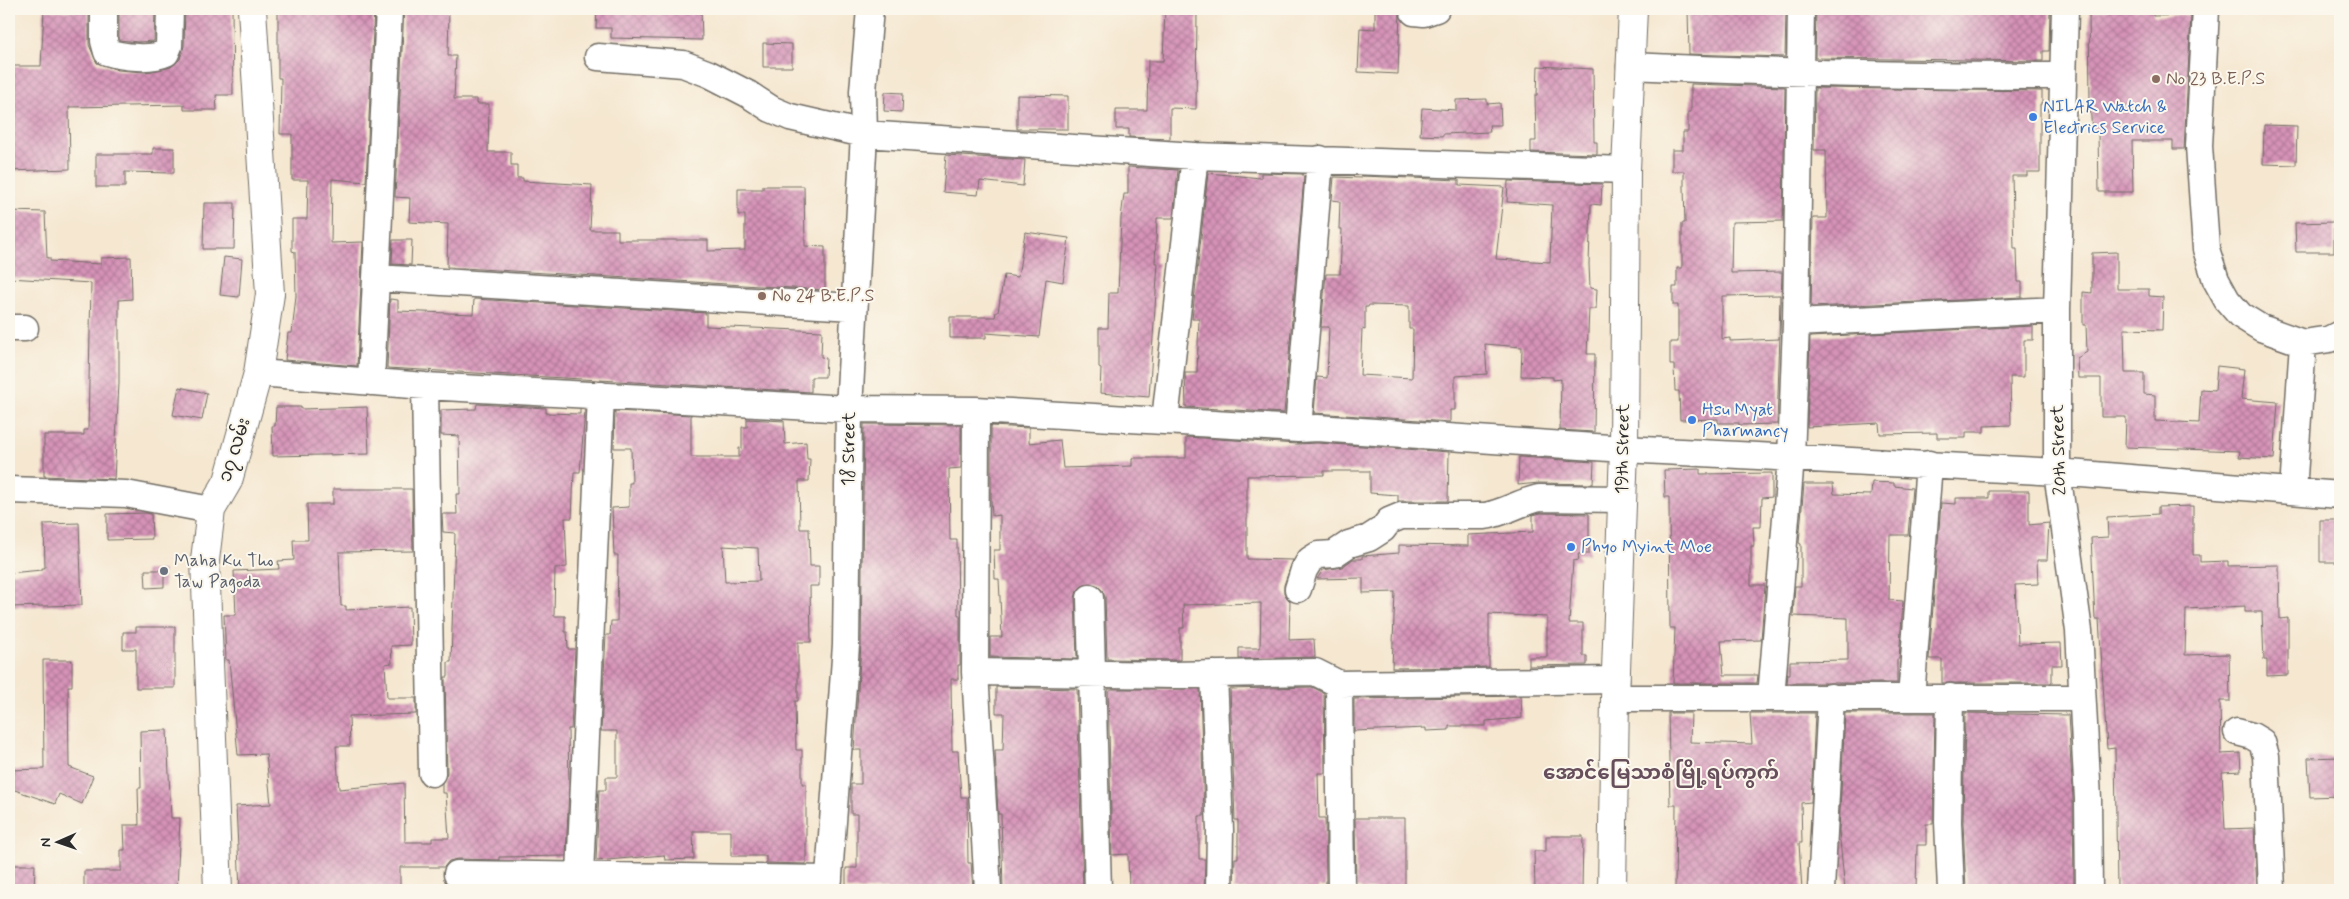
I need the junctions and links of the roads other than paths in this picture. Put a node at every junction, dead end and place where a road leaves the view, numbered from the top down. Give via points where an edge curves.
1 (104, 9) edge
2 (170, 9) edge
3 (252, 9) edge
4 (389, 9) edge
5 (870, 9) edge
6 (1633, 9) edge
7 (1801, 9) edge
8 (2065, 9) edge
9 (2206, 9) edge
10 (598, 57) dead end
11 (1630, 66) junction
12 (1800, 74) junction
13 (2062, 76) junction
14 (864, 134) junction
15 (1195, 156) junction
16 (1320, 158) junction
17 (1626, 170) junction
18 (376, 278) junction
19 (853, 307) junction
20 (2057, 310) junction
21 (1796, 323) junction
22 (2340, 334) edge
23 (2302, 343) junction
24 (258, 373) junction
25 (371, 382) junction
26 (425, 386) junction
27 (600, 396) junction
28 (849, 409) junction
29 (976, 410) junction
30 (1165, 420) junction
31 (1298, 429) junction
32 (1624, 449) junction
33 (1791, 458) junction
34 (1929, 464) junction
35 (2057, 472) junction
36 (9, 490) edge
37 (2293, 491) junction
38 (2340, 495) edge
39 (1622, 499) junction
40 (211, 510) junction
41 (1298, 589) dead end
42 (1090, 598) dead end
43 (975, 672) junction
44 (1090, 674) junction
45 (1214, 674) junction
46 (1339, 684) junction
47 (1616, 689) junction
48 (1771, 697) junction
49 (1831, 697) junction
50 (1950, 697) junction
51 (1911, 698) junction
52 (2082, 698) junction
53 (2237, 732) dead end
54 (432, 773) dead end
55 (457, 874) dead end
56 (580, 875) junction
57 (828, 884) edge
58 (218, 890) edge
59 (988, 890) edge
60 (1098, 890) edge
61 (1219, 890) edge
62 (1341, 890) edge
63 (1612, 890) edge
64 (1821, 890) edge
65 (1951, 890) edge
66 (2089, 890) edge
67 (2272, 890) edge

1 - 2 street via 107,52 159,56 166,53 169,46
3 - 24 street, ၁၇ လမ်း via 270,294
4 - 18 street
5 - 14 street, 18 Street via 863,91
6 - 11 street, 19th Street
7 - 12 street
8 - 13 street, 20th Street
9 - 23 street via 2199,146 2206,249 2216,280 2240,315 2269,332
10 - 14 street via 683,64 710,74 790,117
11 - 12 street
11 - 17 street, 19th Street
12 - 13 street
12 - 21 street
13 - 20 street, 20th Street
14 - 15 street
14 - 19 street, 18 Street
15 - 16 street
15 - 30 street
16 - 17 street
16 - 31 street
17 - 32 street, 19th Street
18 - 19 street
18 - 25 street
19 - 28 street, 18 Street
20 - 21 street
20 - 35 street, 20th Street
21 - 33 street
22 - 23 street via 2330,339
23 - 37 street
24 - 25 street
24 - 40 street, ၁၇ လမ်း via 228,481
25 - 26 street
26 - 27 street
26 - 54 street
27 - 28 street
27 - 56 street
28 - 29 street
28 - 57 street, 18 Street via 846,645
29 - 30 street
29 - 43 street
30 - 31 street
31 - 32 street
32 - 33 street
32 - 39 street, 19th Street
33 - 34 street
33 - 48 street
34 - 35 street
34 - 51 street
35 - 37 street
35 - 52 street, 20th Street via 2079,631
36 - 40 street via 126,494
37 - 38 street
39 - 41 street via 1539,498 1485,516 1401,516 1368,538 1349,544 1334,554 1318,555 1310,560
39 - 47 street, 19th Street
40 - 58 street, ၁၇ လမ်း via 205,560
42 - 44 street
43 - 44 street
43 - 59 street
44 - 45 street
44 - 60 street
45 - 46 street via 1315,672
45 - 61 street
46 - 47 street
46 - 62 street
47 - 48 street
47 - 63 street, 19th Street
48 - 49 street
49 - 51 street
49 - 64 street
50 - 51 street
50 - 52 street
50 - 65 street via 1948,822
52 - 66 street, 20th Street
53 - 67 street via 2262,742 2266,756
55 - 56 street
56 - 57 street

